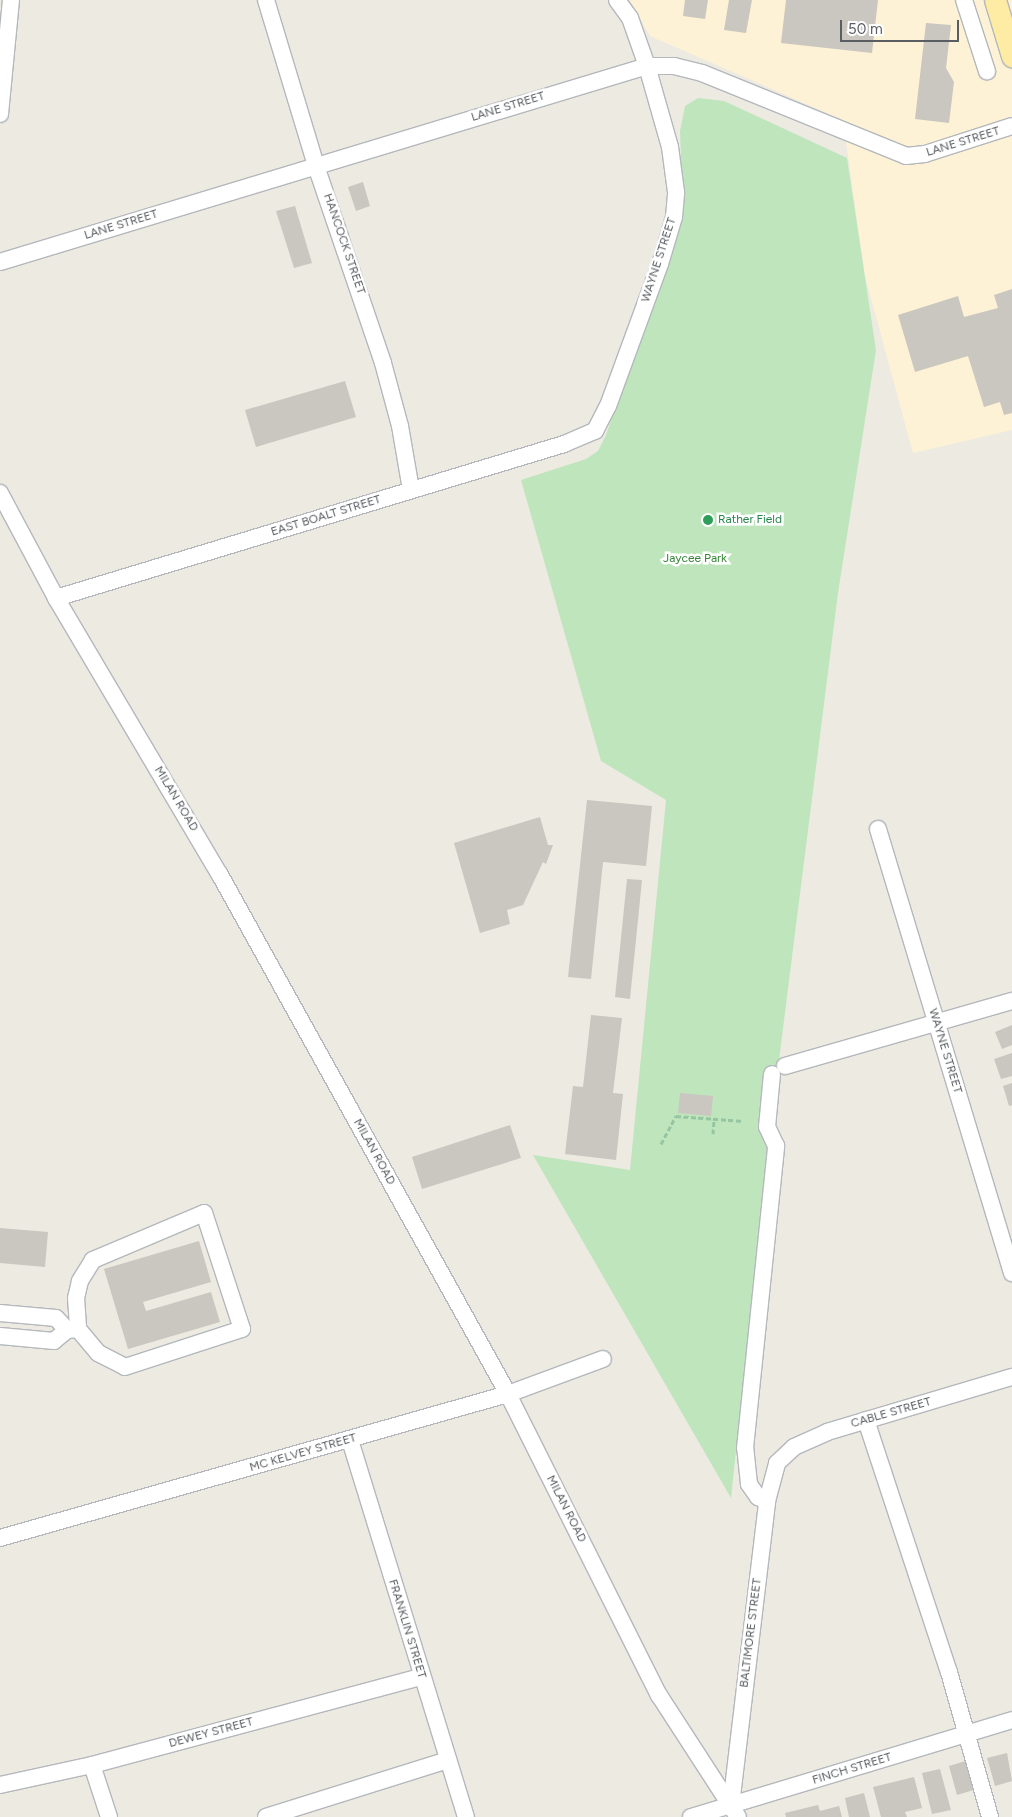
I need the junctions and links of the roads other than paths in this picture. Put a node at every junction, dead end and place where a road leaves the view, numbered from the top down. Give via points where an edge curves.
1 (10, 0) edge
2 (266, 0) edge
3 (617, 0) edge
4 (964, 0) edge
5 (995, 0) edge
6 (1012, 56) edge
7 (646, 66) junction
8 (987, 71) dead end
9 (0, 114) edge
10 (1012, 126) edge
11 (316, 166) junction
12 (0, 262) edge
13 (595, 431) joint
14 (411, 490) junction
15 (0, 493) edge
16 (56, 598) junction
17 (878, 829) dead end
18 (1012, 1001) edge
19 (937, 1023) junction
20 (1012, 1273) edge
21 (0, 1314) edge
22 (72, 1330) junction
23 (0, 1336) edge
24 (603, 1359) dead end
25 (1012, 1377) edge
26 (508, 1394) junction
27 (866, 1420) junction
28 (350, 1440) junction
29 (777, 1463) joint
30 (767, 1501) junction
31 (0, 1538) edge
32 (421, 1677) junction
33 (1012, 1720) edge
34 (968, 1734) junction
35 (448, 1760) junction
36 (92, 1765) junction
37 (0, 1785) edge
38 (734, 1811) edge
39 (109, 1817) edge
40 (266, 1817) edge
41 (466, 1817) edge
42 (691, 1817) edge
43 (990, 1817) edge

1 - 9 street
2 - 11 street, HANCOCK STREET
3 - 7 street, WAYNE STREET via 630,18
4 - 8 street
5 - 6 main road
7 - 10 street, LANE STREET via 674,66 702,73 906,156 925,154
7 - 11 street, LANE STREET
7 - 13 street, WAYNE STREET via 673,163 675,204 660,264 608,406
11 - 12 street, LANE STREET
11 - 14 street, HANCOCK STREET via 383,363 400,426
13 - 14 street, EAST BOALT STREET via 564,444
14 - 16 street, EAST BOALT STREET
15 - 16 street, MILAN ROAD
16 - 26 street, MILAN ROAD via 220,875
17 - 19 street, WAYNE STREET
18 - 19 street
19 - 20 street, WAYNE STREET
19 - 30 street via 779,1070 767,1127 776,1146 745,1448 749,1484 758,1498
21 - 22 street via 56,1318
22 - 22 street via 98,1352 125,1367 242,1329 204,1213 93,1260 80,1280
22 - 23 street via 54,1341
24 - 26 street, MC KELVEY STREET
25 - 27 street, CABLE STREET
26 - 28 street, MC KELVEY STREET
26 - 38 street, MILAN ROAD via 659,1695
27 - 29 street, CABLE STREET via 827,1432 794,1448
27 - 34 street
28 - 31 street, MC KELVEY STREET
28 - 32 street, FRANKLIN STREET
29 - 30 street, BALTIMORE STREET
30 - 38 street, BALTIMORE STREET
32 - 35 street, FRANKLIN STREET
32 - 36 street, DEWEY STREET
33 - 34 street, FINCH STREET
34 - 38 street, FINCH STREET
34 - 43 street
35 - 40 street
35 - 41 street, FRANKLIN STREET
36 - 37 street, DEWEY STREET
36 - 39 street
38 - 42 street, FINCH STREET

